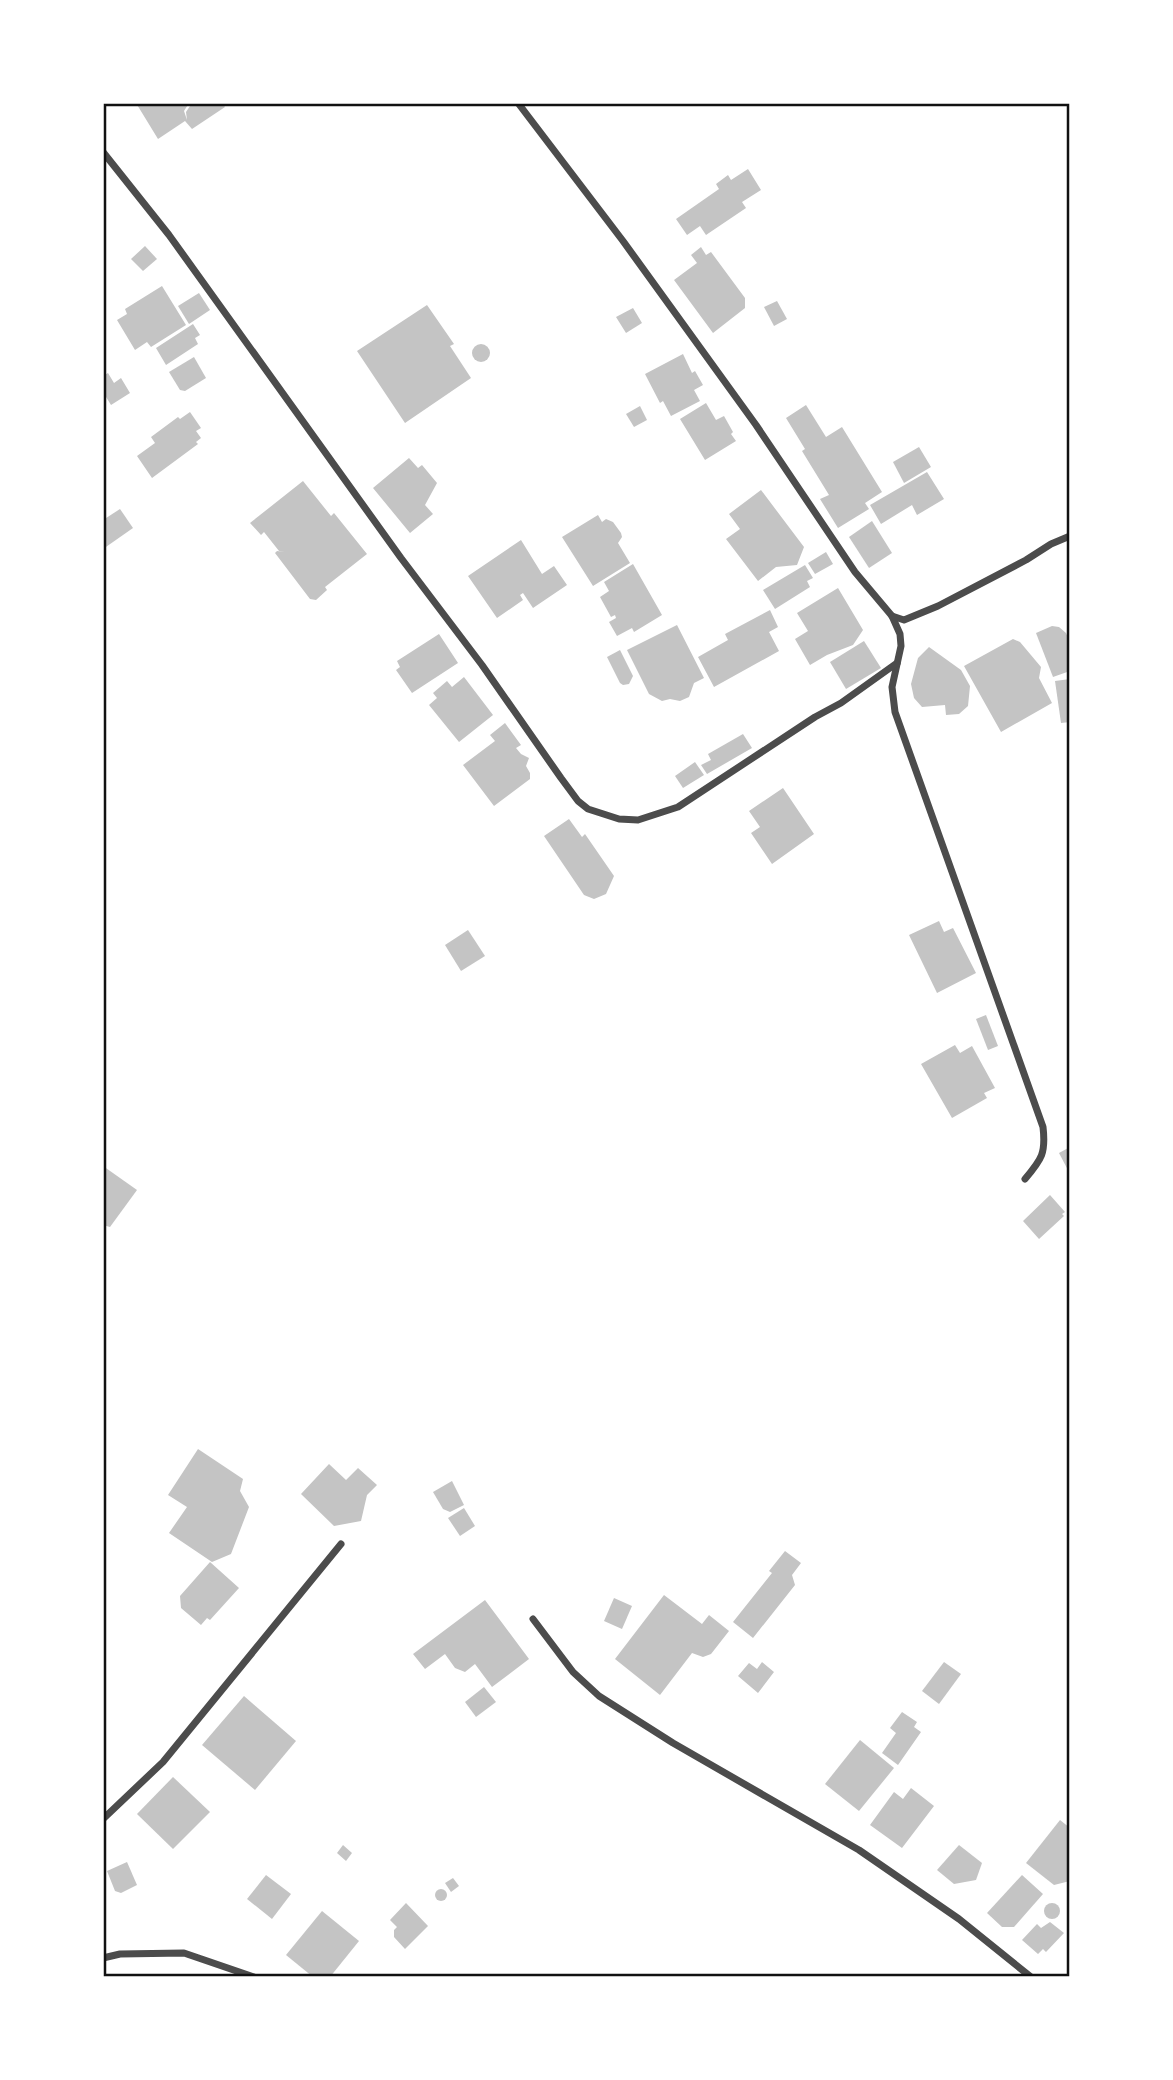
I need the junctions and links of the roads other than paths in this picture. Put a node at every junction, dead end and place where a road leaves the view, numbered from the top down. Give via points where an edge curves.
1 (518, 103) edge
2 (103, 152) edge
3 (1070, 536) edge
4 (892, 616) junction
5 (898, 663) junction
6 (1025, 1179) dead end
7 (341, 1544) dead end
8 (533, 1619) dead end
9 (103, 1819) edge
10 (103, 1958) edge
11 (254, 1977) edge
12 (1031, 1977) edge

1 - 4 street via 755,425 824,530
2 - 5 street via 169,235 561,778 588,809 638,820 678,807
3 - 4 street via 915,617
4 - 5 street via 900,634
5 - 6 street via 891,687 895,712 1043,1127 1045,1148
7 - 9 street via 163,1762
8 - 12 street via 573,1672 599,1696 870,1857
10 - 11 street via 184,1953

